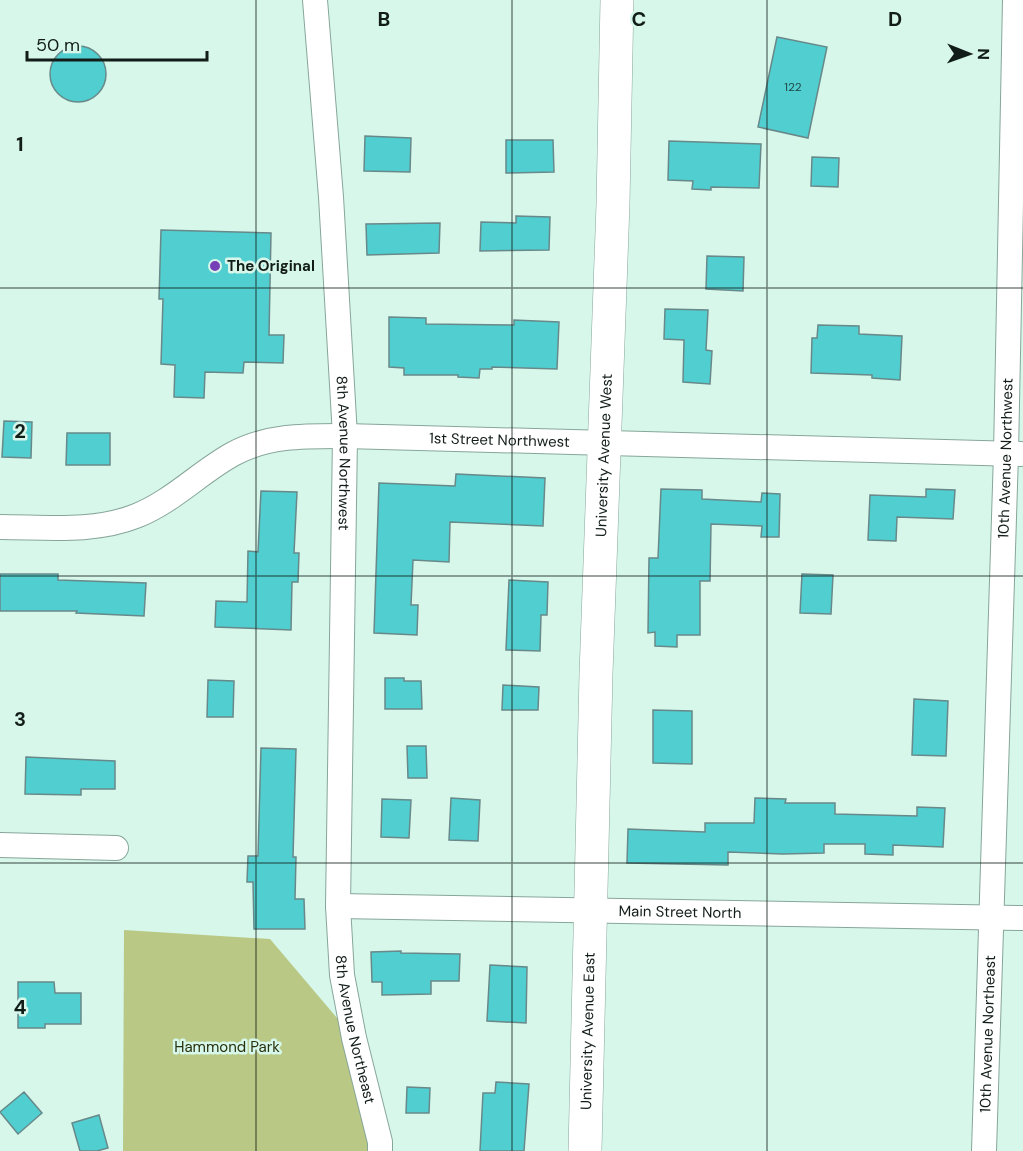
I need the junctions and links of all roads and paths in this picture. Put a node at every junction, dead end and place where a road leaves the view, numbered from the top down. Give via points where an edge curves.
1 (315, 0) edge
2 (617, 0) edge
3 (1016, 0) edge
4 (345, 436) junction
5 (605, 442) junction
6 (1015, 454) edge
7 (0, 526) edge
8 (0, 845) edge
9 (116, 848) dead end
10 (338, 906) junction
11 (590, 911) junction
12 (992, 917) junction
13 (1023, 918) edge
14 (380, 1151) edge
15 (585, 1151) edge
16 (984, 1151) edge

1 - 4 street, 8th Avenue Northwest
2 - 5 street, University Avenue West
3 - 6 street, 10th Avenue Northwest
4 - 5 street, 1st Street Northwest
4 - 7 street, 1st Street Northwest via 297,436 255,444 225,458 147,511 116,523 85,527
4 - 10 street, 8th Avenue Northwest
5 - 6 street, 1st Street Northwest
5 - 11 street, University Avenue West
6 - 12 street, 10th Avenue Northwest
8 - 9 street
10 - 11 street, Main Street North
10 - 14 street, 8th Avenue Northeast via 342,975
11 - 12 street, Main Street North
11 - 15 street, University Avenue East
12 - 13 street, Main Street North
12 - 16 street, 10th Avenue Northeast

